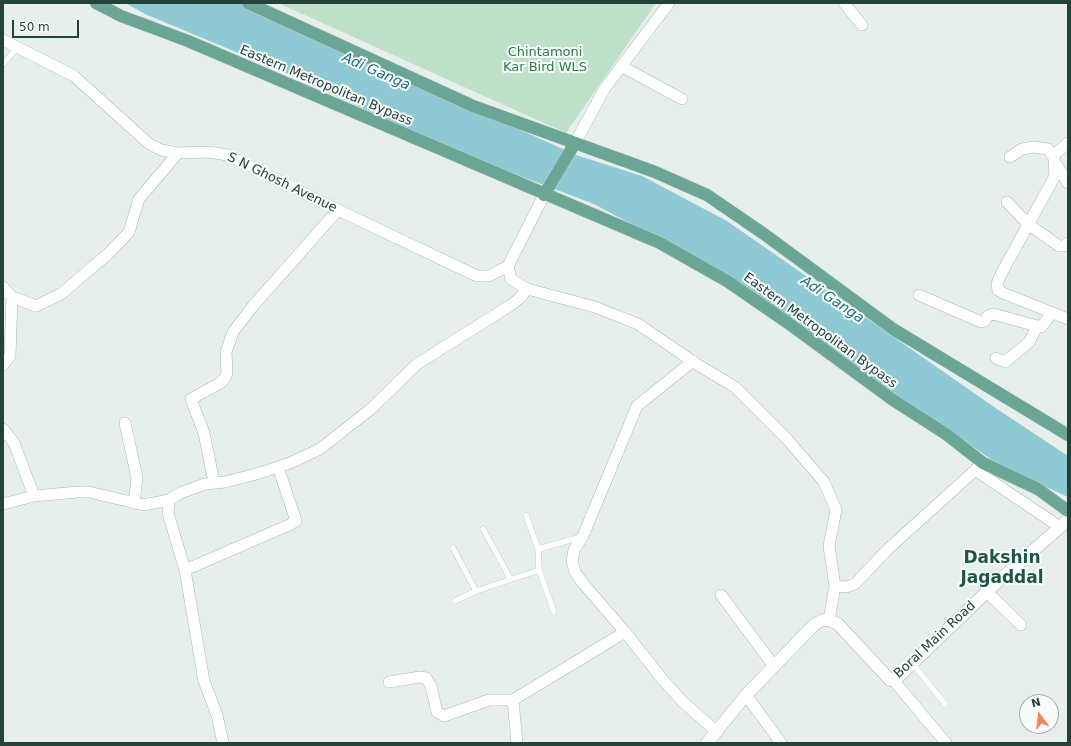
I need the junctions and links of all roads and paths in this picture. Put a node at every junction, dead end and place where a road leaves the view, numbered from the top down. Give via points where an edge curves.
1 (96, 3) edge
2 (248, 3) edge
3 (669, 3) edge
4 (844, 3) edge
5 (862, 25) dead end
6 (3, 40) edge
7 (18, 46) junction
8 (3, 64) edge
9 (621, 66) junction
10 (682, 99) dead end
11 (575, 143) junction
12 (1068, 143) edge
13 (178, 153) junction
14 (1010, 157) dead end
15 (1054, 160) junction
16 (1068, 183) edge
17 (544, 195) junction
18 (1007, 202) dead end
19 (338, 210) junction
20 (1028, 224) junction
21 (1068, 243) edge
22 (508, 266) junction
23 (3, 287) edge
24 (527, 289) junction
25 (919, 295) dead end
26 (12, 298) junction
27 (1052, 313) junction
28 (1068, 319) edge
29 (1038, 327) junction
30 (996, 358) dead end
31 (693, 361) junction
32 (3, 365) edge
33 (125, 423) dead end
34 (3, 429) edge
35 (1068, 435) edge
36 (278, 467) junction
37 (979, 467) junction
38 (214, 482) junction
39 (34, 496) junction
40 (169, 500) junction
41 (134, 503) junction
42 (3, 504) edge
43 (1068, 511) edge
44 (526, 514) dead end
45 (1064, 523) edge
46 (483, 530) dead end
47 (583, 536) junction
48 (453, 548) dead end
49 (538, 549) junction
50 (184, 570) junction
51 (539, 570) junction
52 (510, 578) junction
53 (835, 586) junction
54 (476, 591) junction
55 (987, 592) junction
56 (721, 595) dead end
57 (455, 601) dead end
58 (554, 612) dead end
59 (830, 620) junction
60 (1021, 625) dead end
61 (625, 632) junction
62 (913, 664) junction
63 (774, 666) junction
64 (894, 680) junction
65 (389, 682) dead end
66 (746, 695) junction
67 (513, 700) junction
68 (945, 704) dead end
69 (716, 730) junction
70 (223, 743) edge
71 (517, 743) edge
72 (707, 743) edge
73 (781, 743) edge
74 (946, 743) edge

1 - 17 main road, Eastern Metropolitan Bypass via 121,16 188,41
2 - 11 main road via 473,106
3 - 9 street
4 - 5 street
6 - 7 street, S N Ghosh Avenue
7 - 8 lane
7 - 13 street, S N Ghosh Avenue via 74,76 148,143 161,150
9 - 10 street
9 - 11 street via 605,88
11 - 17 main road
11 - 35 main road via 655,172 708,195 893,329
12 - 15 street via 1056,154
13 - 19 street, S N Ghosh Avenue via 208,152 228,155
13 - 26 street via 139,199 129,232 109,253 65,291 47,302 36,306
14 - 15 street via 1022,149 1033,147 1048,149
15 - 16 street
15 - 20 street via 1056,176
17 - 22 street
17 - 37 main road, Eastern Metropolitan Bypass via 660,243 727,281 788,322 893,400 946,434
18 - 20 street
19 - 22 street, S N Ghosh Avenue via 477,276 488,276
19 - 38 street via 233,332 226,352 225,378 191,399 204,433
20 - 21 street via 1059,246
20 - 27 street via 1001,274 997,284 998,290
22 - 24 street via 511,279
23 - 26 street
24 - 31 street via 595,307 625,318 648,330
24 - 36 street via 511,305 417,364 372,408 320,449
25 - 29 street via 981,322 993,314
26 - 32 street via 10,356
27 - 28 street
27 - 29 street via 1043,326
29 - 30 street via 1028,342 1005,362
31 - 47 street via 637,406
31 - 53 street via 735,387 746,397 824,482 836,510 829,546
33 - 41 street via 137,478
34 - 39 street via 14,444
36 - 38 street via 243,478
36 - 50 street via 296,521
37 - 43 main road, Eastern Metropolitan Bypass via 1038,489
37 - 45 street
37 - 53 street via 887,550 855,584 846,587
38 - 40 street via 190,489
39 - 41 street via 89,492
39 - 42 street
40 - 41 street via 152,504
40 - 50 street via 168,513
44 - 49 lane
45 - 55 main road, Boral Main Road
46 - 52 lane
47 - 49 lane
47 - 61 street via 574,550 572,561 575,572
48 - 54 lane
49 - 51 lane
50 - 70 street via 204,681 217,716
51 - 52 lane
51 - 58 lane
52 - 54 lane
53 - 59 street
54 - 57 lane
55 - 60 street
55 - 62 main road, Boral Main Road
56 - 63 street
59 - 63 main road via 815,624
59 - 64 main road, Boral Main Road via 838,624 890,680
61 - 67 street
61 - 69 street via 683,702
62 - 64 main road, Boral Main Road
62 - 68 lane
63 - 66 main road
64 - 74 street
65 - 67 street via 426,678 431,686 438,712 444,716 489,700
66 - 69 main road
66 - 73 street
67 - 71 street
69 - 72 main road

